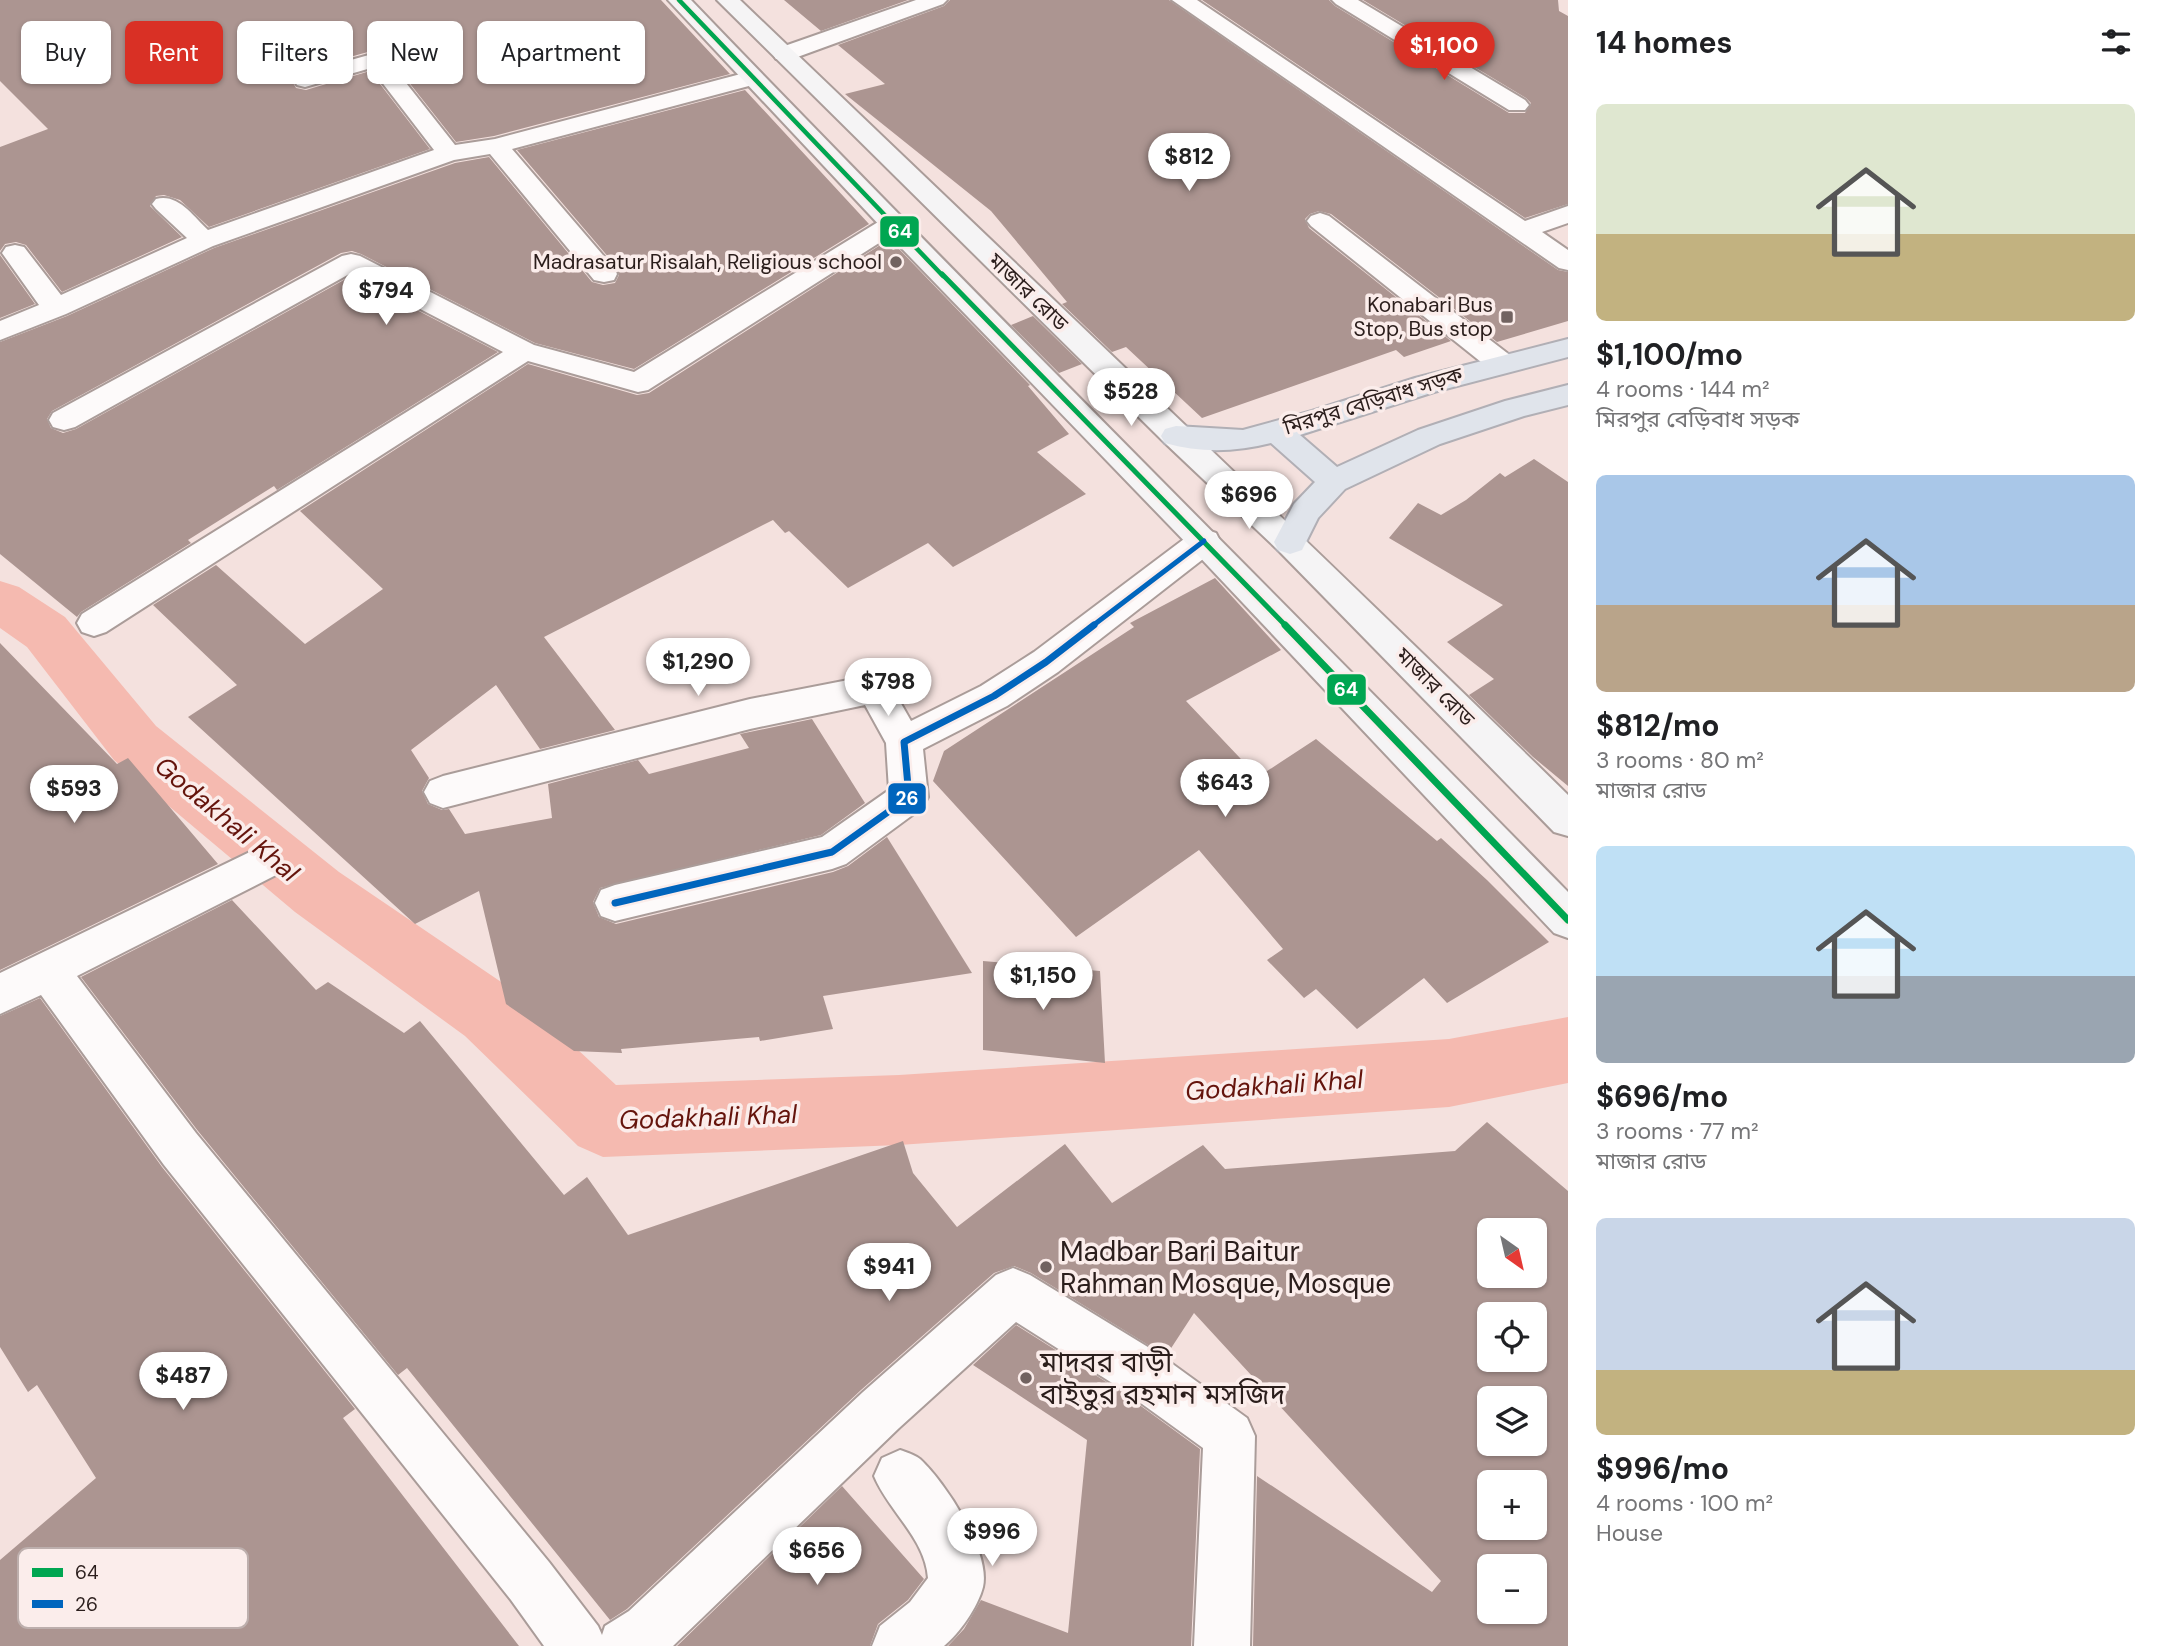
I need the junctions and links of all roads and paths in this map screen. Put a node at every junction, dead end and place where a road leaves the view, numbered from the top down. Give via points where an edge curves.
1 (679, 0) edge
2 (728, 0) edge
3 (936, 0) edge
4 (1183, 0) edge
5 (1343, 0) edge
6 (784, 54) junction
7 (353, 66) edge
8 (746, 72) junction
9 (1517, 105) dead end
10 (496, 146) junction
11 (449, 153) junction
12 (165, 204) dead end
13 (1568, 214) edge
14 (1320, 221) dead end
15 (892, 224) junction
16 (1523, 230) junction
17 (204, 240) junction
18 (15, 253) dead end
19 (1568, 262) edge
20 (604, 274) dead end
21 (56, 309) junction
22 (0, 331) edge
23 (1568, 348) edge
24 (524, 351) junction
25 (1501, 363) junction
26 (1568, 395) edge
27 (64, 421) dead end
28 (1276, 430) junction
29 (1175, 436) junction
30 (1121, 456) junction
31 (1334, 481) junction
32 (1204, 541) junction
33 (1260, 556) junction
34 (94, 623) dead end
35 (904, 742) junction
36 (443, 792) dead end
37 (1568, 820) edge
38 (262, 863) dead end
39 (615, 904) dead end
40 (1568, 920) edge
41 (48, 971) junction
42 (0, 994) edge
43 (900, 1476) dead end
44 (578, 1646) edge
45 (625, 1646) edge
46 (900, 1646) edge
47 (1222, 1646) edge

1 - 8 main road, মাজার রোড
2 - 6 main road, মাজার রোড
3 - 6 street
4 - 16 street
5 - 9 street
6 - 8 main road
6 - 29 main road, মাজার রোড
7 - 11 street via 376,60
8 - 10 street
8 - 15 main road, মাজার রোড
10 - 11 street
10 - 20 street
11 - 17 street
12 - 17 street
13 - 16 street
14 - 25 street
15 - 24 street via 638,383
15 - 30 main road, মাজার রোড
16 - 19 street
17 - 21 street
18 - 21 street
21 - 22 street
23 - 25 highway, মিরপুর বেড়িবাধ সড়ক
24 - 27 street via 351,262
24 - 34 street
25 - 28 highway, মিরপুর বেড়িবাধ সড়ক
26 - 31 highway via 1429,437
28 - 29 highway, মিরপুর বেড়িবাধ সড়ক via 1243,440
28 - 31 highway
29 - 30 main road
29 - 33 main road, মাজার রোড
30 - 32 main road, মাজার রোড
31 - 33 highway
32 - 33 main road, মাজার রোড
32 - 35 street via 1045,662 994,696
33 - 37 main road, মাজার রোড
33 - 40 main road, মাজার রোড
35 - 36 street via 874,689 750,714
35 - 39 street via 909,797 832,852
38 - 41 street
41 - 42 street
41 - 44 street via 180,1149
43 - 46 street via 953,1553 956,1586 930,1622
45 - 47 street via 649,1631 881,1410 1013,1293 1138,1370 1228,1436

